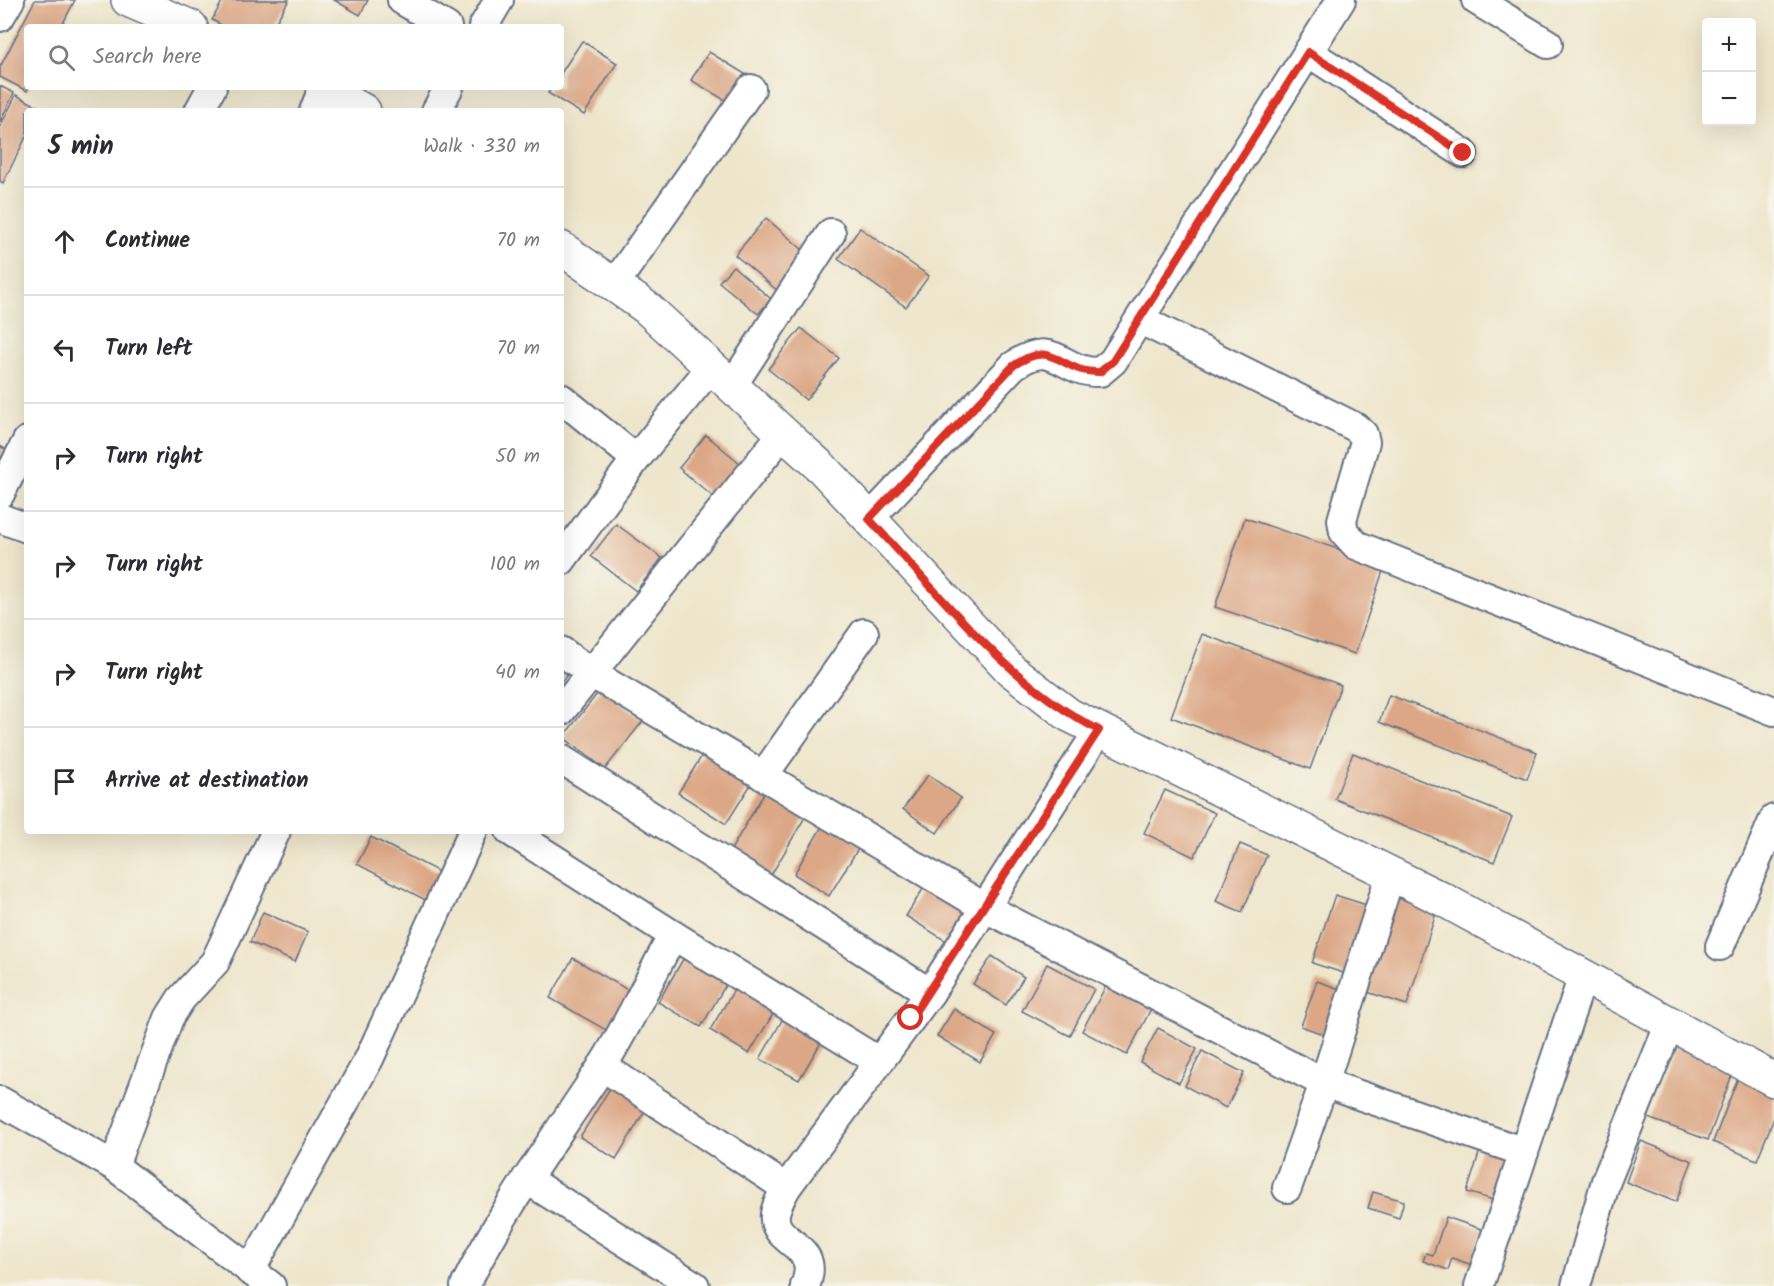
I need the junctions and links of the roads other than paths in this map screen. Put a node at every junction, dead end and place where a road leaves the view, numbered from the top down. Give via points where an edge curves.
1 (10, 0) edge
2 (128, 0) edge
3 (402, 0) edge
4 (499, 0) edge
5 (1341, 0) edge
6 (1476, 0) edge
7 (0, 17) edge
8 (184, 24) edge
9 (442, 24) edge
10 (485, 24) edge
11 (1548, 44) dead end
12 (1308, 52) junction
13 (751, 89) dead end
14 (210, 90) edge
15 (322, 90) edge
16 (328, 90) edge
17 (447, 90) edge
18 (202, 108) edge
19 (315, 108) edge
20 (359, 108) edge
21 (438, 108) edge
22 (1463, 153) dead end
23 (831, 232) dead end
24 (564, 250) edge
25 (614, 285) junction
26 (1141, 320) junction
27 (721, 376) junction
28 (564, 400) edge
29 (783, 433) junction
30 (24, 447) edge
31 (636, 459) junction
32 (0, 494) edge
33 (0, 518) edge
34 (869, 519) junction
35 (24, 527) edge
36 (564, 557) edge
37 (864, 633) dead end
38 (564, 653) edge
39 (591, 673) junction
40 (564, 707) edge
41 (1774, 711) edge
42 (1099, 730) junction
43 (564, 761) edge
44 (763, 776) junction
45 (1774, 819) edge
46 (275, 834) edge
47 (472, 834) edge
48 (515, 834) edge
49 (1391, 873) junction
50 (984, 907) junction
51 (673, 935) junction
52 (1720, 946) dead end
53 (1583, 976) junction
54 (930, 993) junction
55 (1670, 1023) junction
56 (878, 1061) junction
57 (602, 1066) junction
58 (1774, 1080) edge
59 (1324, 1083) junction
60 (0, 1101) edge
61 (1524, 1152) junction
62 (114, 1166) junction
63 (526, 1179) junction
64 (786, 1188) junction
65 (1287, 1188) dead end
66 (260, 1279) edge
67 (465, 1286) edge
68 (695, 1286) edge
69 (805, 1286) edge
70 (1479, 1286) edge
71 (1576, 1286) edge

1 - 7 street
2 - 8 street
3 - 9 street
4 - 10 street
5 - 12 street
6 - 11 street
12 - 22 street
12 - 26 street
13 - 25 street
14 - 18 street
15 - 19 street
16 - 20 street
17 - 21 street
23 - 27 street
24 - 25 street
25 - 27 street via 647,308
26 - 34 street via 1113,361 1100,372 1086,373 1038,353 1013,366
26 - 41 street via 1363,434 1365,442 1342,520 1344,532 1356,545
27 - 29 street
27 - 31 street
28 - 31 street
29 - 34 street
29 - 39 street
30 - 32 street
31 - 36 street
33 - 35 street
34 - 42 street via 1011,670 1069,715
37 - 44 street
38 - 39 street
39 - 40 street
39 - 44 street
42 - 49 street
42 - 50 street
43 - 54 street
44 - 50 street
45 - 52 street
46 - 62 street via 215,962 169,1018
47 - 66 street via 369,1059
48 - 51 street
49 - 53 street
49 - 59 street
50 - 54 street
50 - 59 street
51 - 56 street
51 - 57 street
53 - 55 street
53 - 61 street
54 - 56 street
55 - 58 street
55 - 71 street via 1606,1181
56 - 64 street
57 - 63 street
57 - 64 street
59 - 61 street
59 - 65 street
60 - 62 street
61 - 70 street
62 - 66 street
63 - 67 street
63 - 68 street
64 - 69 street via 774,1216 777,1227 808,1257 810,1270

